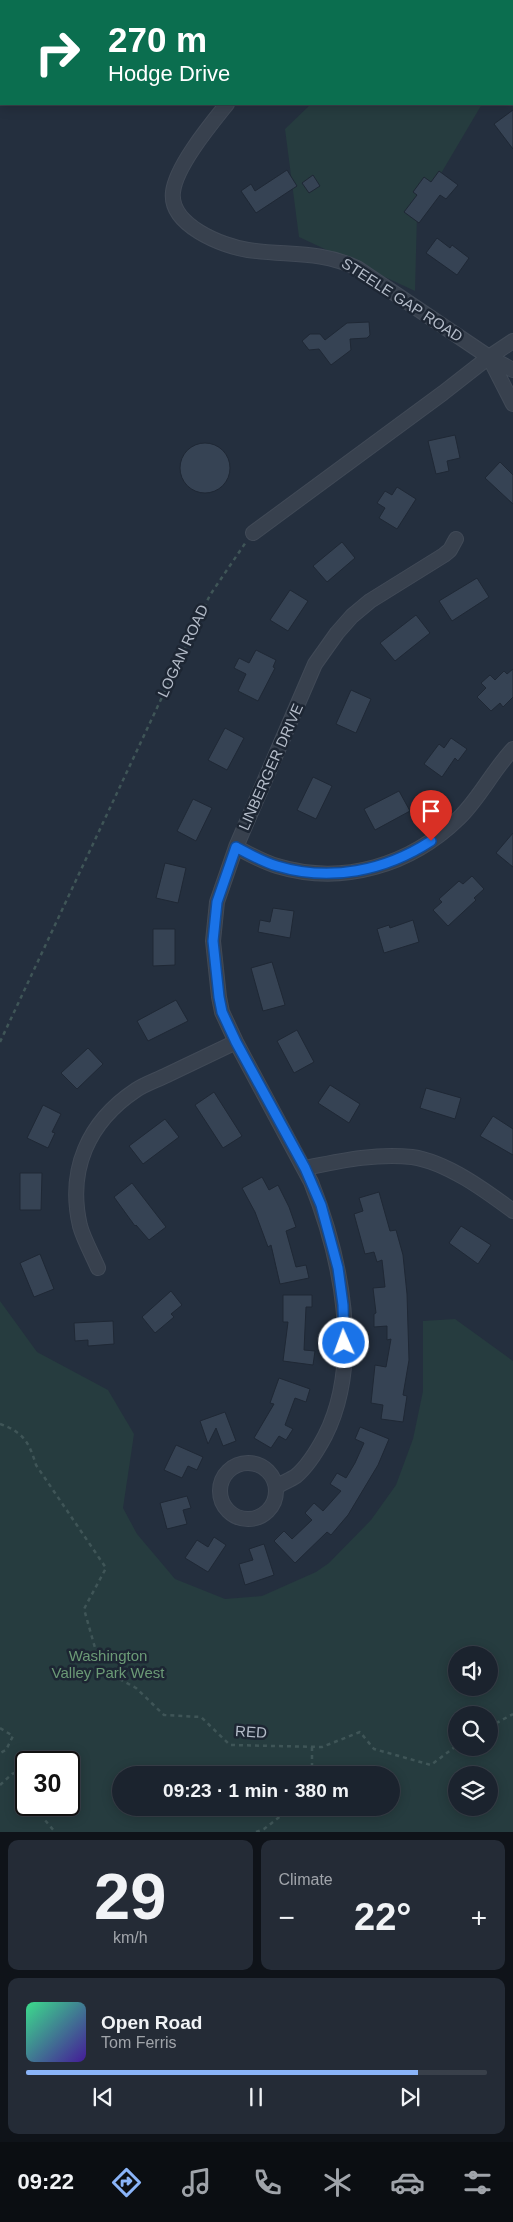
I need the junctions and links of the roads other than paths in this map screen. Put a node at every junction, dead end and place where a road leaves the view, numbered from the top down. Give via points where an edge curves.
1 (226, 105) edge
2 (513, 341) edge
3 (489, 357) junction
4 (513, 370) edge
5 (513, 404) edge
6 (253, 533) road end
7 (456, 540) dead end
8 (513, 749) edge
9 (236, 847) junction
10 (236, 1042) junction
11 (305, 1168) junction
12 (513, 1211) edge
13 (98, 1268) dead end
14 (276, 1487) junction

1 - 3 street, STEELE GAP ROAD via 179,173 173,192 176,208 188,224 225,244 248,250 338,259 357,268
2 - 3 street
3 - 4 street, STEELE GAP ROAD
3 - 5 street
3 - 6 street
7 - 9 street, LINBERGER DRIVE via 444,556 370,601 337,633 316,664
8 - 9 street via 460,817 410,855 389,863 324,874 275,866
9 - 10 street, LINBERGER DRIVE via 217,902 213,941 222,1012
10 - 11 street, LINBERGER DRIVE
10 - 13 street via 136,1090 114,1108 93,1133 76,1172 77,1200 80,1226
11 - 12 street via 362,1157 413,1157 432,1162 473,1183
11 - 14 street, LINBERGER DRIVE via 321,1205 338,1268 345,1362 341,1393 319,1448 295,1476
14 - 14 street via 267,1471 260,1466 242,1464 227,1474 222,1482 222,1500 233,1515 250,1520 273,1505

